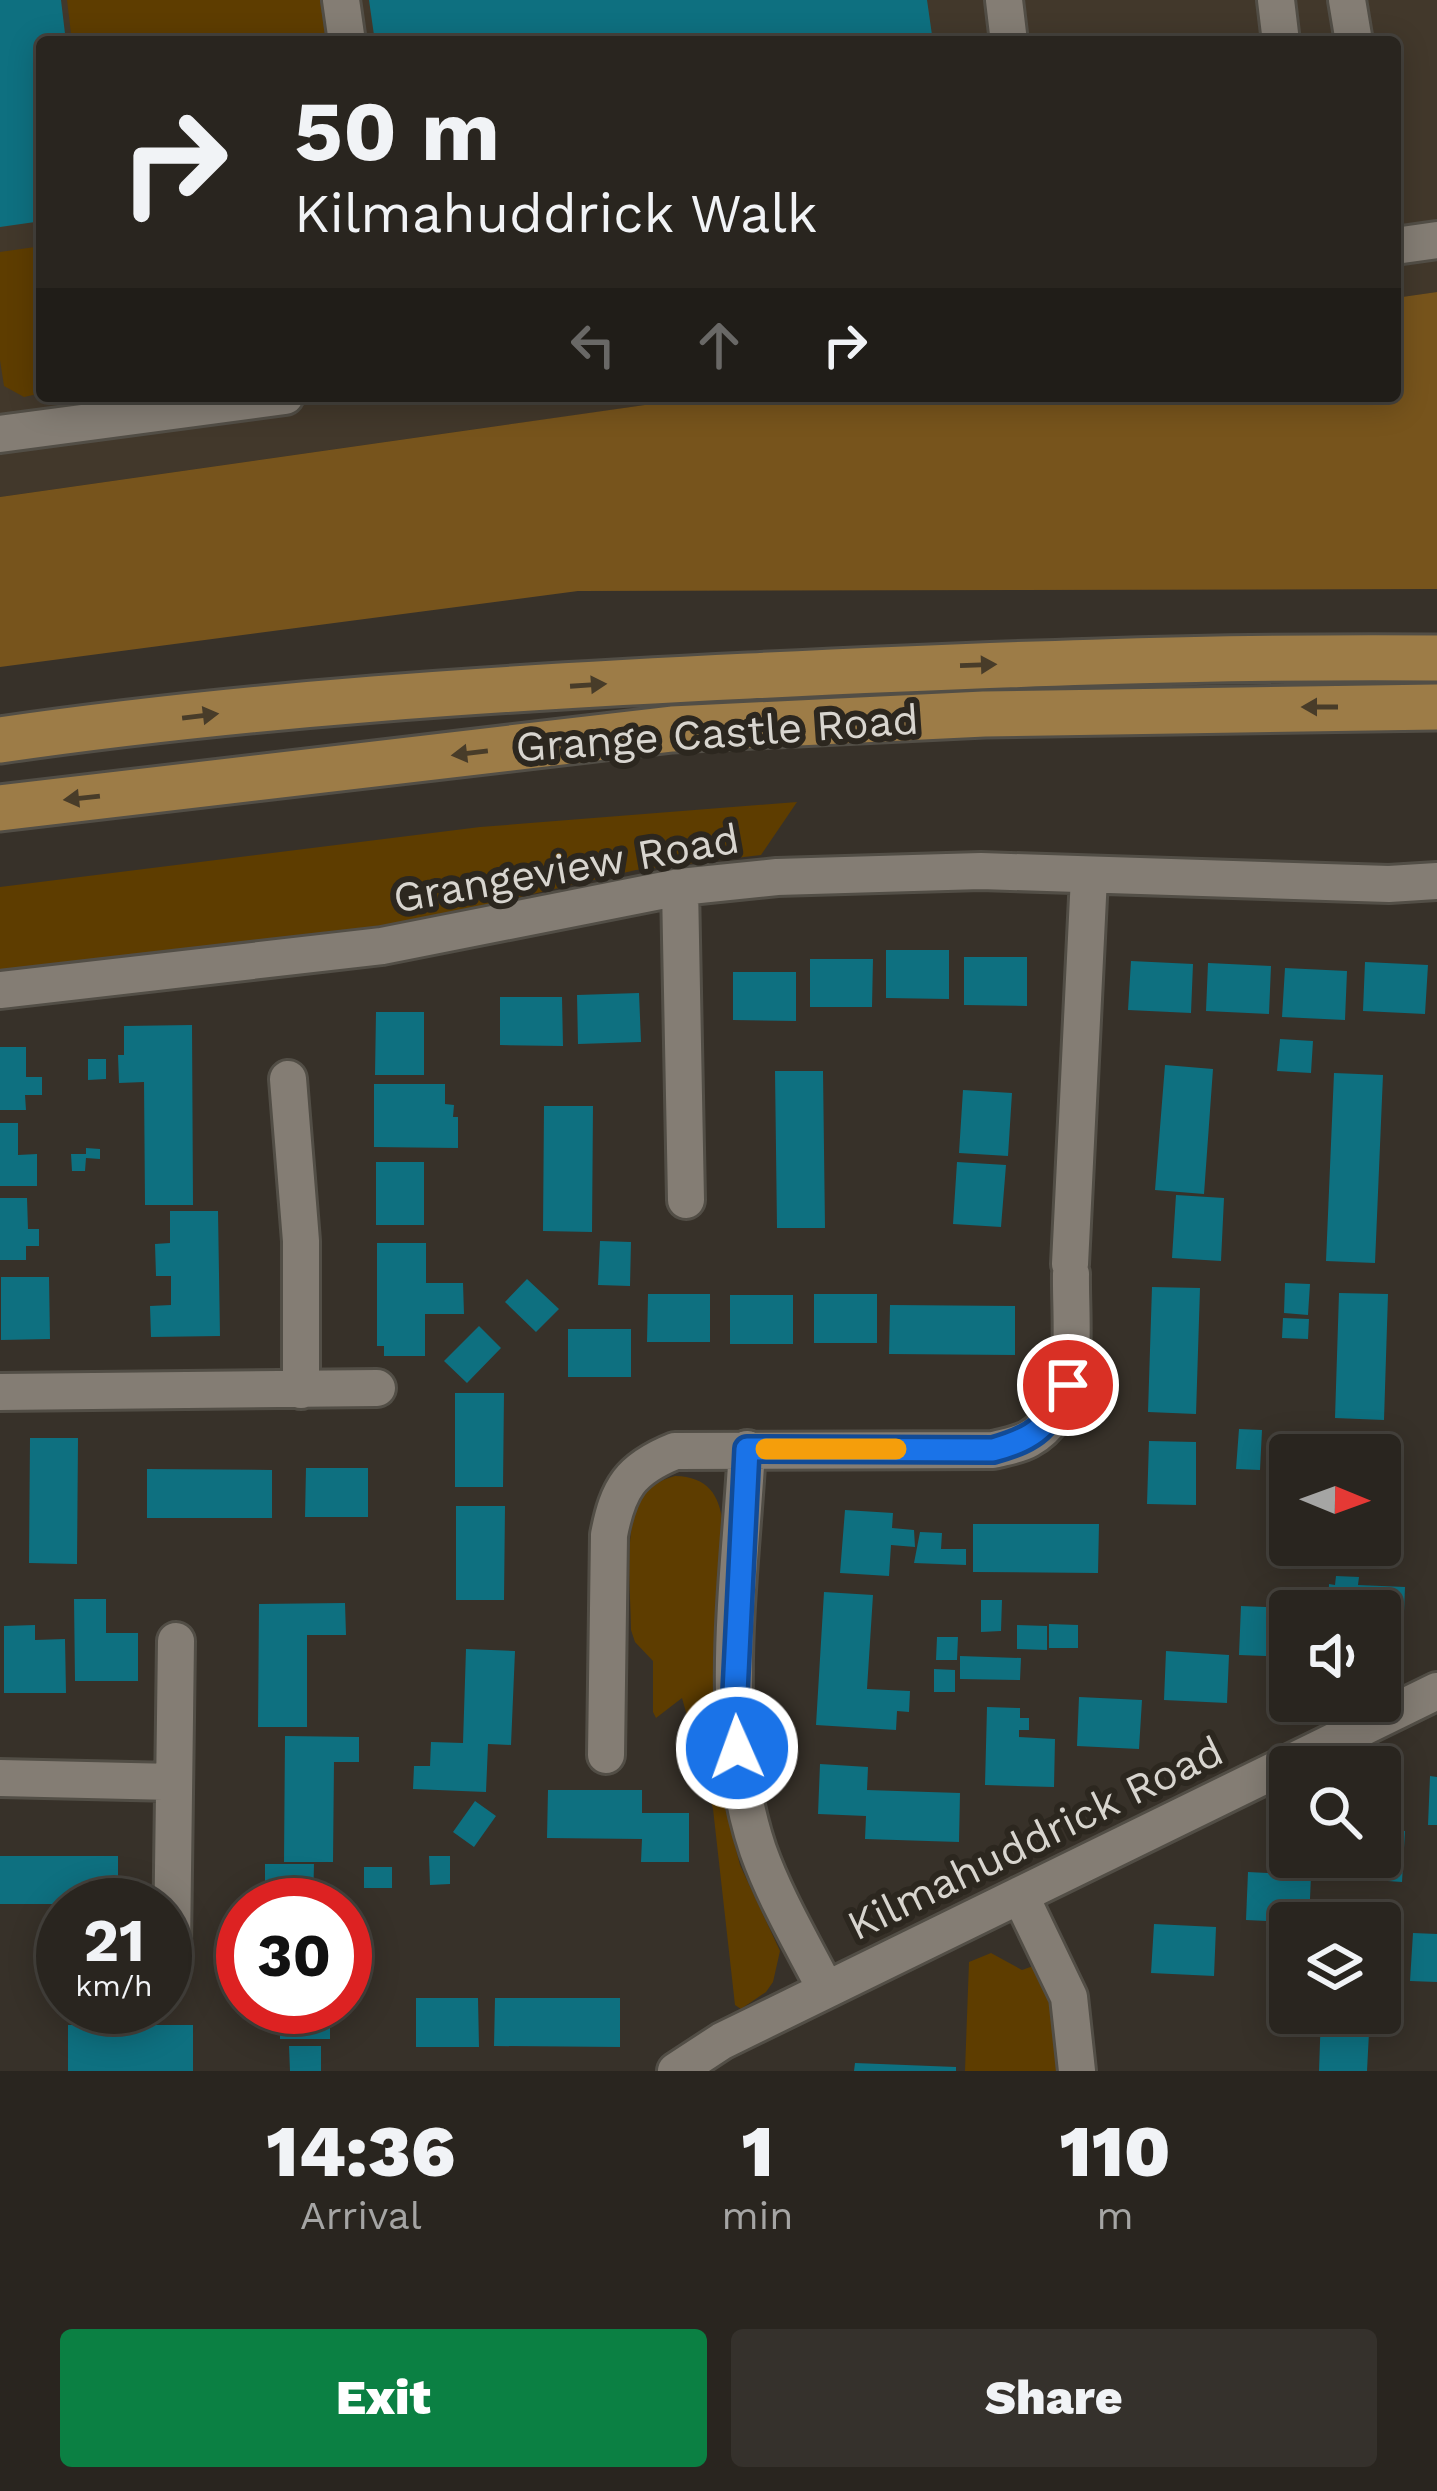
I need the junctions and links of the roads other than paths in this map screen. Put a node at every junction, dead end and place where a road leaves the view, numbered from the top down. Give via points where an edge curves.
1 (341, 0) edge
2 (1004, 0) edge
3 (1276, 0) edge
4 (1347, 0) edge
5 (345, 36) edge
6 (1009, 36) edge
7 (1280, 36) edge
8 (1353, 36) edge
9 (1437, 240) edge
10 (1401, 246) edge
11 (199, 402) edge
12 (141, 406) edge
13 (0, 434) edge
14 (1437, 658) edge
15 (1437, 707) edge
16 (0, 740) edge
17 (0, 808) edge
18 (1090, 877) junction
19 (1437, 880) edge
20 (680, 886) junction
21 (0, 989) edge
22 (288, 1079) dead end
23 (686, 1200) dead end
24 (377, 1388) dead end
25 (302, 1390) junction
26 (0, 1392) edge
27 (747, 1449) junction
28 (176, 1641) dead end
29 (1437, 1691) edge
30 (606, 1755) dead end
31 (0, 1778) edge
32 (174, 1782) junction
33 (173, 1878) edge
34 (1020, 1895) junction
35 (826, 1990) junction
36 (676, 2071) edge
37 (1077, 2071) edge

1 - 5 street
2 - 6 street
3 - 7 street
4 - 8 street
9 - 10 street
11 - 12 street
12 - 13 street
16 -> 14 main road, Grange Castle Road via 314,703 672,680 1274,656
15 -> 17 main road, Grange Castle Road via 984,714 672,729
18 - 19 street, Grangeview Road
18 - 20 street, Grangeview Road via 877,872
18 - 27 street via 1068,1385 1049,1423 1028,1440 993,1450
20 - 21 street, Grangeview Road via 382,946
20 - 23 street
22 - 25 street
24 - 25 street
25 - 26 street
27 - 30 street via 675,1451 643,1464 616,1499
27 - 35 street via 734,1713 740,1781 759,1852
28 - 32 street
29 - 34 street, Kilmahuddrick Road
31 - 32 street
32 - 33 street
34 - 35 street, Kilmahuddrick Road
34 - 37 street via 1069,1997
35 - 36 street, Kilmahuddrick Road

